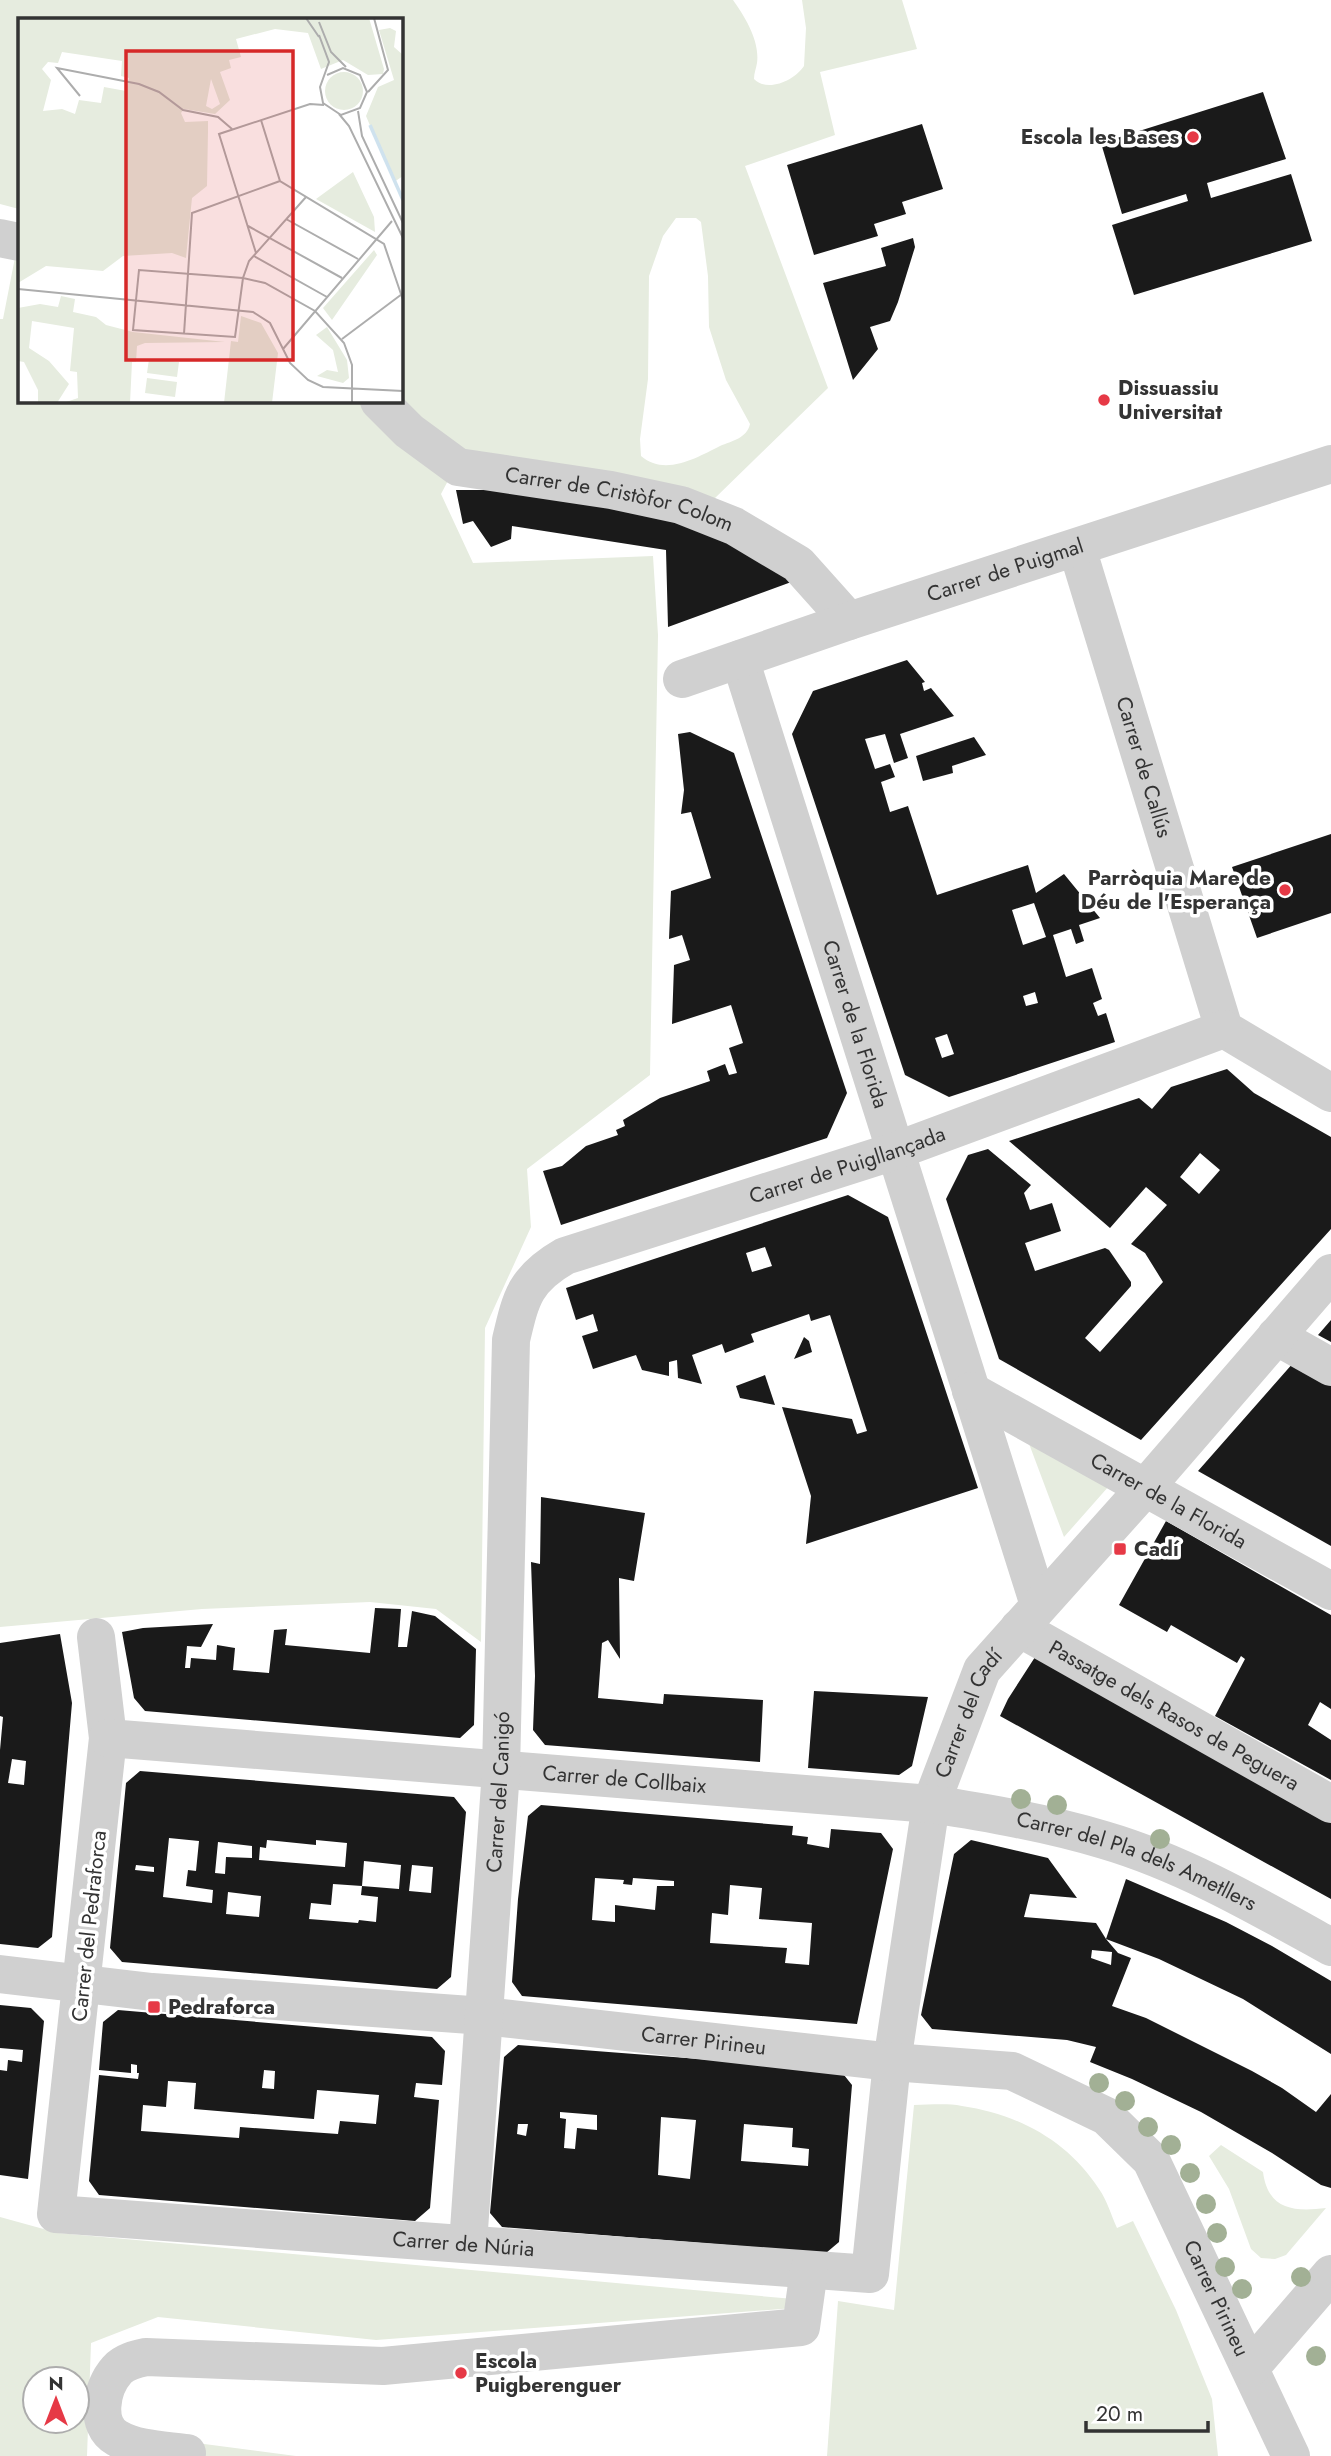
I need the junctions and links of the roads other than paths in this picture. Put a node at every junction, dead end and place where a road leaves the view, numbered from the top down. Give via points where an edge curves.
1 (0, 238) edge
2 (18, 242) edge
3 (380, 402) edge
4 (1331, 464) edge
5 (1077, 548) junction
6 (849, 621) junction
7 (740, 659) junction
8 (682, 679) dead end
9 (1224, 1029) junction
10 (1331, 1093) edge
11 (895, 1151) junction
12 (1331, 1273) edge
13 (1276, 1336) junction
14 (511, 1340) joint
15 (1331, 1367) edge
16 (971, 1391) junction
17 (1145, 1488) junction
18 (1331, 1591) edge
19 (1029, 1616) junction
20 (96, 1637) dead end
21 (108, 1738) junction
22 (501, 1770) junction
23 (931, 1804) junction
24 (1331, 1804) edge
25 (1331, 1947) edge
26 (0, 1974) edge
27 (83, 1986) junction
28 (484, 2016) junction
29 (892, 2062) junction
30 (56, 2214) joint
31 (468, 2245) junction
32 (809, 2270) junction
33 (870, 2274) joint
34 (1331, 2274) edge
35 (1251, 2367) junction
36 (1280, 2450) edge
37 (187, 2453) dead end

1 - 2 street
3 - 6 street, Carrer de Cristòfor Colom via 458,467 611,490 681,505 734,526 798,564
4 - 5 street, Carrer de Puigmal
5 - 6 street, Carrer de Puigmal
5 - 9 street, Carrer de Callús
6 - 7 street, Carrer de Puigmal
7 - 8 street, Carrer de Puigmal
7 - 11 street, Carrer de la Florida
9 - 10 street
9 - 11 street, Carrer de Puigllançada
11 - 14 street, Carrer de Puigllançada via 565,1256 543,1268 528,1286
11 - 16 street, Carrer de la Florida
12 - 13 street, Carrer del Cadí
13 - 15 street
13 - 17 street, Carrer del Cadí
14 - 22 street, Carrer del Canigó
16 - 17 street, Carrer de la Florida
16 - 19 street, Carrer de la Florida
17 - 18 street, Carrer de la Florida
17 - 19 street, Carrer del Cadí
19 - 23 street, Carrer del Cadí via 982,1670
19 - 24 street, Passatge dels Rasos de Peguera
20 - 21 street, Carrer del Pedraforca
21 - 22 street, Carrer de Collbaix
21 - 27 street, Carrer del Pedraforca
22 - 23 street, Carrer de Collbaix
22 - 28 street, Carrer del Canigó
23 - 25 street, Carrer del Pla dels Ametllers via 1020,1818 1105,1840 1214,1886
23 - 29 street, Carrer del Cadí
26 - 27 street, Carrer Pirineu
27 - 28 street, Carrer Pirineu
27 - 30 street, Carrer del Pedraforca
28 - 29 street, Carrer Pirineu
28 - 31 street, Carrer del Canigó
29 - 33 street, Carrer del Cadí
29 - 35 street, Carrer Pirineu via 1012,2071 1106,2116 1151,2160
30 - 31 street, Carrer de Núria
31 - 32 street, Carrer de Núria
32 - 33 street, Carrer de Núria
32 - 37 street via 801,2327 383,2366 146,2357 117,2370 102,2406 103,2424 128,2444
34 - 35 street
35 - 36 street, Carrer Pirineu

